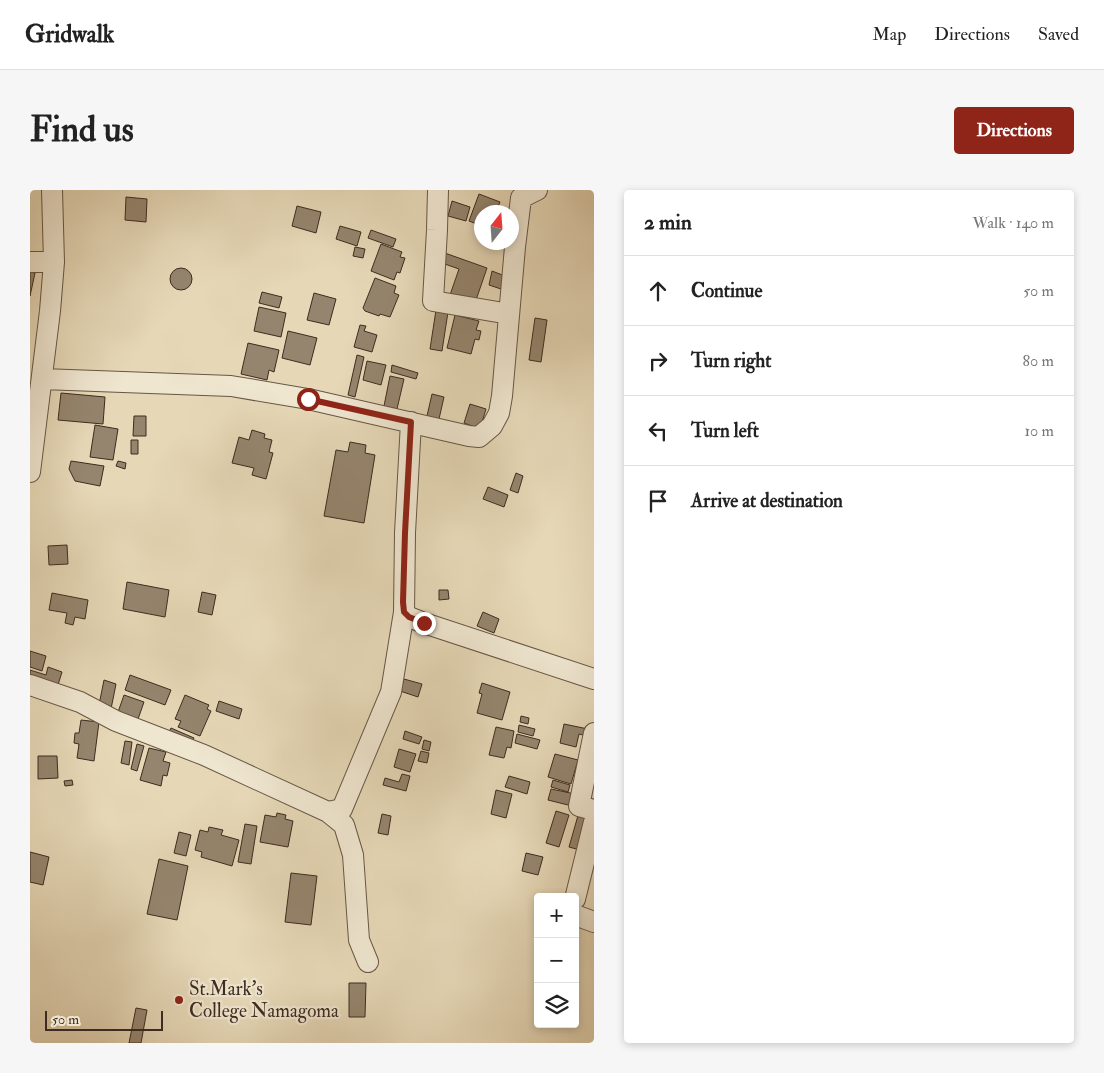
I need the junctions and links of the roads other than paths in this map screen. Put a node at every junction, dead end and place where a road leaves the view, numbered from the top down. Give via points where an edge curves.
1 (52, 190) edge
2 (438, 190) edge
3 (537, 190) edge
4 (30, 262) edge
5 (54, 262) junction
6 (509, 314) junction
7 (42, 379) junction
8 (411, 422) junction
9 (31, 460) edge
10 (404, 612) junction
11 (594, 679) edge
12 (30, 685) edge
13 (594, 733) edge
14 (594, 810) edge
15 (328, 812) junction
16 (594, 822) edge
17 (576, 893) edge
18 (579, 916) edge
19 (594, 922) edge
20 (368, 962) dead end

1 - 5 street
2 - 6 street via 432,301
3 - 6 street via 521,198
4 - 5 street
5 - 7 street
6 - 8 street via 502,396 492,426 479,437
7 - 8 street via 231,386
7 - 9 street
8 - 10 street
10 - 11 street via 424,623
10 - 15 street via 391,692 342,809
12 - 15 street via 80,702 116,721 204,754
13 - 14 street via 579,806
15 - 20 street via 344,825 353,855 359,940
16 - 17 street
18 - 19 street

